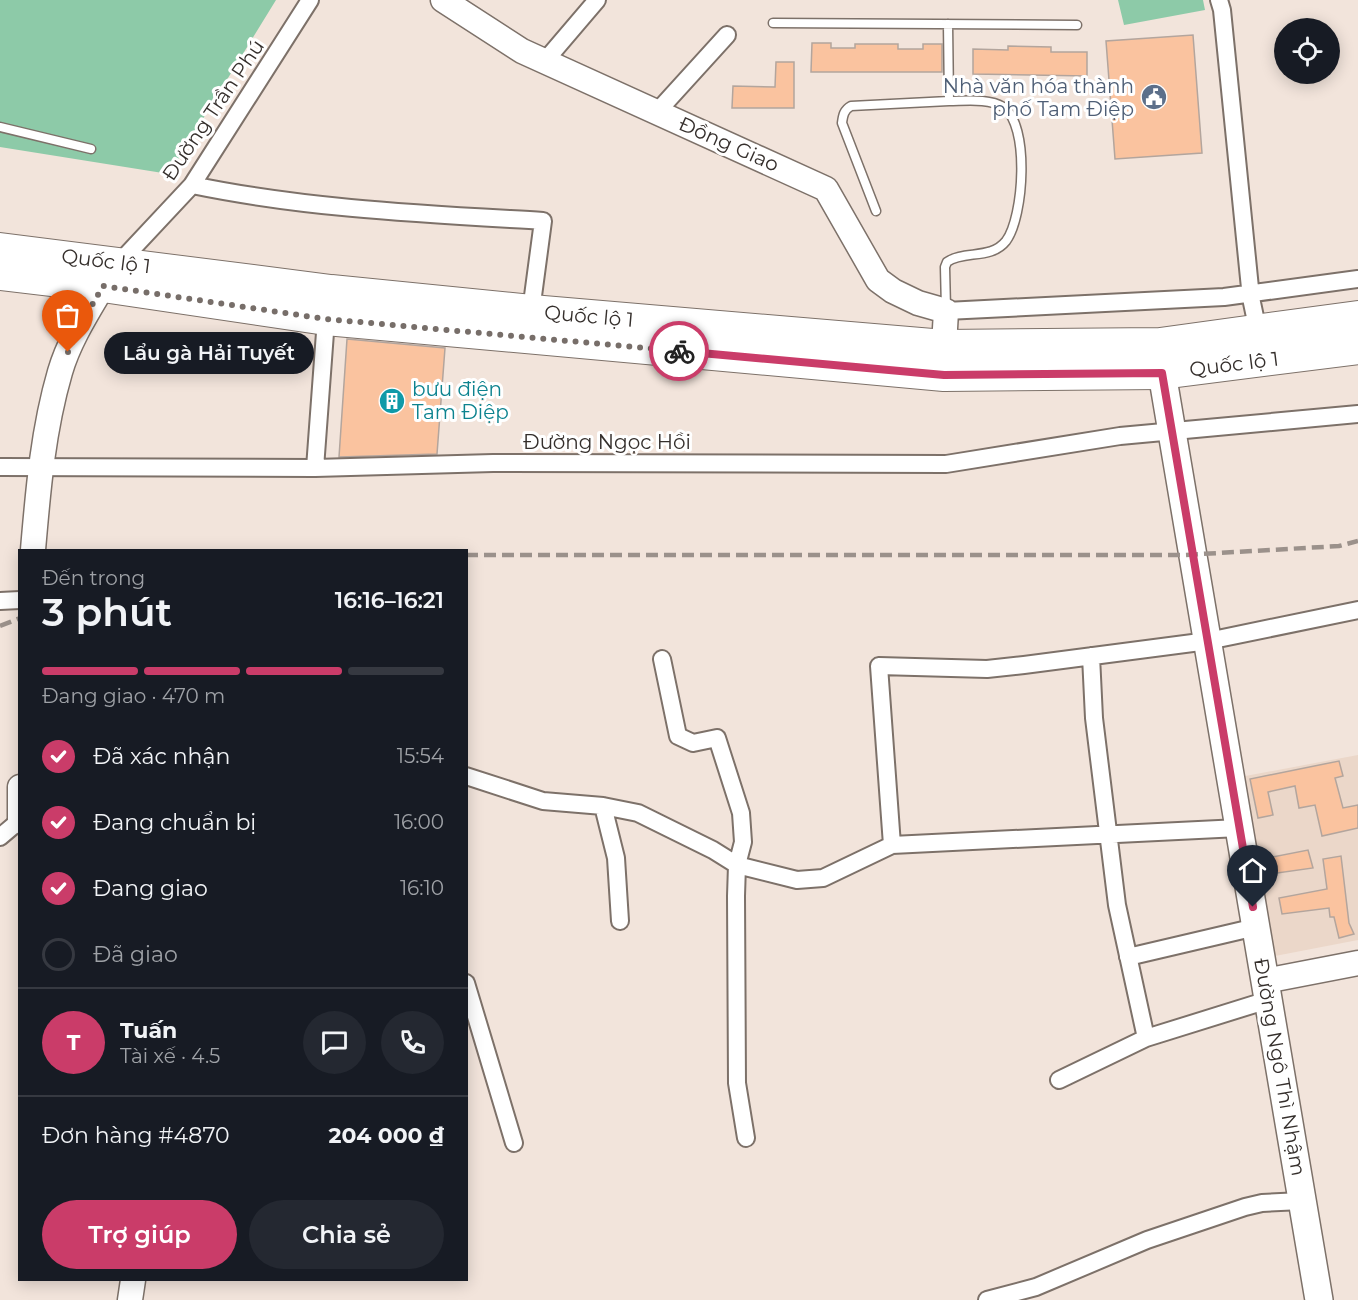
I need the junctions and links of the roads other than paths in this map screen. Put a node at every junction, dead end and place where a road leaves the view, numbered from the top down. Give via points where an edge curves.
1 (310, 0) edge
2 (442, 0) edge
3 (597, 0) edge
4 (1219, 0) edge
5 (773, 23) dead end
6 (948, 24) junction
7 (1077, 25) dead end
8 (727, 35) dead end
9 (545, 61) junction
10 (949, 101) junction
11 (657, 112) junction
12 (0, 127) edge
13 (91, 149) dead end
14 (192, 185) junction
15 (876, 212) dead end
16 (0, 249) edge
17 (0, 274) edge
18 (111, 274) junction
19 (1358, 279) edge
20 (1251, 294) junction
21 (531, 311) junction
22 (946, 312) junction
23 (1358, 317) edge
24 (326, 319) junction
25 (1258, 331) junction
26 (944, 346) junction
27 (1358, 348) edge
28 (1160, 359) junction
29 (1358, 414) edge
30 (1172, 432) junction
31 (0, 467) edge
32 (40, 468) junction
33 (315, 468) junction
34 (33, 549) edge
35 (18, 600) edge
36 (0, 601) edge
37 (1358, 610) edge
38 (1208, 641) junction
39 (1091, 656) junction
40 (662, 659) dead end
41 (468, 777) edge
42 (603, 806) junction
43 (18, 822) edge
44 (1239, 828) junction
45 (1109, 835) junction
46 (0, 837) edge
47 (892, 845) junction
48 (737, 865) junction
49 (620, 921) dead end
50 (1256, 927) junction
51 (1128, 957) junction
52 (1358, 963) edge
53 (468, 990) edge
54 (1267, 991) junction
55 (1146, 1038) junction
56 (1059, 1080) dead end
57 (746, 1138) dead end
58 (514, 1143) dead end
59 (1302, 1201) junction
60 (133, 1281) edge
61 (130, 1300) edge
62 (987, 1300) edge
63 (1319, 1300) edge

1 - 14 street, Đường Trần Phú
2 - 9 main road, Đồng Giao via 522,51
3 - 9 street
4 - 20 street
5 - 6 lane
6 - 7 lane
6 - 10 lane
8 - 11 street
9 - 11 main road, Đồng Giao
10 - 15 lane via 846,109 842,123
10 - 22 lane via 995,103 1013,116 1019,135 1020,200 1006,240 996,249 947,262
11 - 22 main road, Đồng Giao via 826,189 878,280 918,303
12 - 13 lane
14 - 18 street, Đường Trần Phú
14 - 21 street via 321,207 543,220
16 - 18 highway, Quốc lộ 1
17 - 18 highway, Quốc lộ 1
18 - 21 highway, Quốc lộ 1
18 - 24 highway, Quốc lộ 1
18 - 32 main road via 76,333 60,372
19 - 20 street
20 - 22 street
20 - 25 street
21 - 26 highway, Quốc lộ 1
22 - 26 main road
23 - 25 highway, Quốc lộ 1
24 - 28 highway, Quốc lộ 1 via 944,375
24 - 33 street
25 - 28 highway, Quốc lộ 1
26 - 28 highway, Quốc lộ 1
27 - 28 highway, Quốc lộ 1
28 - 30 main road, Đường Ngô Thì Nhậm
29 - 30 street, Đường Ngọc Hồi
30 - 33 street, Đường Ngọc Hồi via 1120,436 946,464 493,463
30 - 38 main road, Đường Ngô Thì Nhậm
31 - 32 street, Đường Ngọc Hồi
32 - 33 street, Đường Ngọc Hồi
32 - 34 main road
35 - 36 street
37 - 38 street
38 - 39 street
38 - 44 main road, Đường Ngô Thì Nhậm
39 - 45 street via 1094,718
39 - 47 street via 987,669 879,666
40 - 48 street via 678,736 693,742 717,738 741,813 742,842
41 - 42 street via 543,801
42 - 48 street via 638,813
42 - 49 street via 616,858
43 - 46 street
44 - 45 street
44 - 50 main road, Đường Ngô Thì Nhậm
45 - 47 street
45 - 51 street
47 - 48 street via 823,878 797,880
48 - 57 street via 737,1083
50 - 51 street
50 - 54 main road, Đường Ngô Thì Nhậm
51 - 55 street
52 - 54 main road
53 - 58 street
54 - 55 street
54 - 59 main road, Đường Ngô Thì Nhậm
55 - 56 street
59 - 62 street via 1245,1207 1147,1240 1036,1287
59 - 63 main road, Đường Ngô Thì Nhậm
60 - 61 main road

